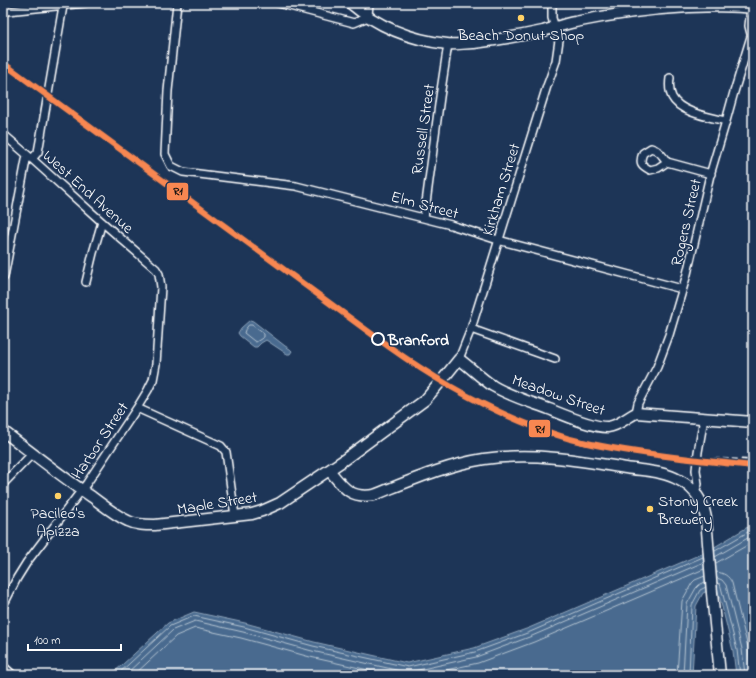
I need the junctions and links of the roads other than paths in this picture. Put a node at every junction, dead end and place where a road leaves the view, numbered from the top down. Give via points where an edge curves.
1 (85, 3) edge
2 (177, 3) edge
3 (278, 3) edge
4 (350, 3) edge
5 (369, 3) edge
6 (552, 3) edge
7 (63, 6) junction
8 (658, 6) edge
9 (752, 8) edge
10 (7, 11) dead end
11 (368, 17) junction
12 (556, 27) junction
13 (752, 32) edge
14 (448, 44) junction
15 (670, 78) dead end
16 (726, 121) junction
17 (3, 134) edge
18 (30, 157) junction
19 (667, 162) dead end
20 (711, 174) junction
21 (424, 218) junction
22 (102, 222) junction
23 (498, 240) junction
24 (156, 269) joint
25 (4, 277) edge
26 (86, 282) dead end
27 (682, 289) junction
28 (471, 329) junction
29 (459, 358) junction
30 (555, 359) dead end
31 (138, 408) junction
32 (636, 413) junction
33 (704, 418) junction
34 (753, 422) edge
35 (3, 431) edge
36 (33, 454) junction
37 (329, 470) junction
38 (3, 484) edge
39 (82, 490) junction
40 (695, 492) junction
41 (235, 516) junction
42 (3, 606) edge
43 (3, 666) edge
44 (12, 675) edge
45 (720, 675) edge

1 - 7 street
2 - 21 street, Elm Street via 168,91 165,154 171,166 183,172 296,186
3 - 11 street via 354,23
4 - 11 street
5 - 11 street
6 - 12 street, Kirkham Street via 552,18
7 - 10 street
7 - 18 street via 38,152
8 - 9 street
8 - 12 street
9 - 13 street, Rogers Street via 749,26
11 - 14 street via 403,34
12 - 14 street via 515,37
12 - 23 street, Kirkham Street via 559,40 556,61
13 - 16 street, Rogers Street
14 - 21 street, Russell Street
15 - 16 street via 671,96 680,107
16 - 20 street, Rogers Street
17 - 18 street, West End Avenue
18 - 22 street, West End Avenue
18 - 25 street
19 - 20 street
20 - 27 street, Rogers Street
21 - 23 street, Elm Street
22 - 24 street, West End Avenue
22 - 26 street
23 - 27 street, Elm Street
23 - 28 street, Kirkham Street
24 - 31 street, Harbor Street via 161,286 156,364 153,380
27 - 32 street, Rogers Street via 669,336 657,367 638,402
28 - 29 street, Kirkham Street
28 - 30 street
29 - 32 street, Meadow Street via 491,385 505,392 595,425 609,427
29 - 37 street, Maple Street via 425,400
31 - 39 street, Harbor Street
31 - 41 street via 221,446 226,452
32 - 33 street
33 - 34 street
33 - 40 street via 696,470 698,484
35 - 36 street, Maple Street
36 - 38 street
36 - 39 street, Maple Street
37 - 40 street via 349,491 365,496 463,463 500,457 541,456 662,474 678,479
37 - 41 street, Maple Street via 271,508
39 - 41 street, Maple Street via 122,518 141,525
39 - 42 street, Harbor Street via 27,562
40 - 45 street via 704,509
43 - 44 street

